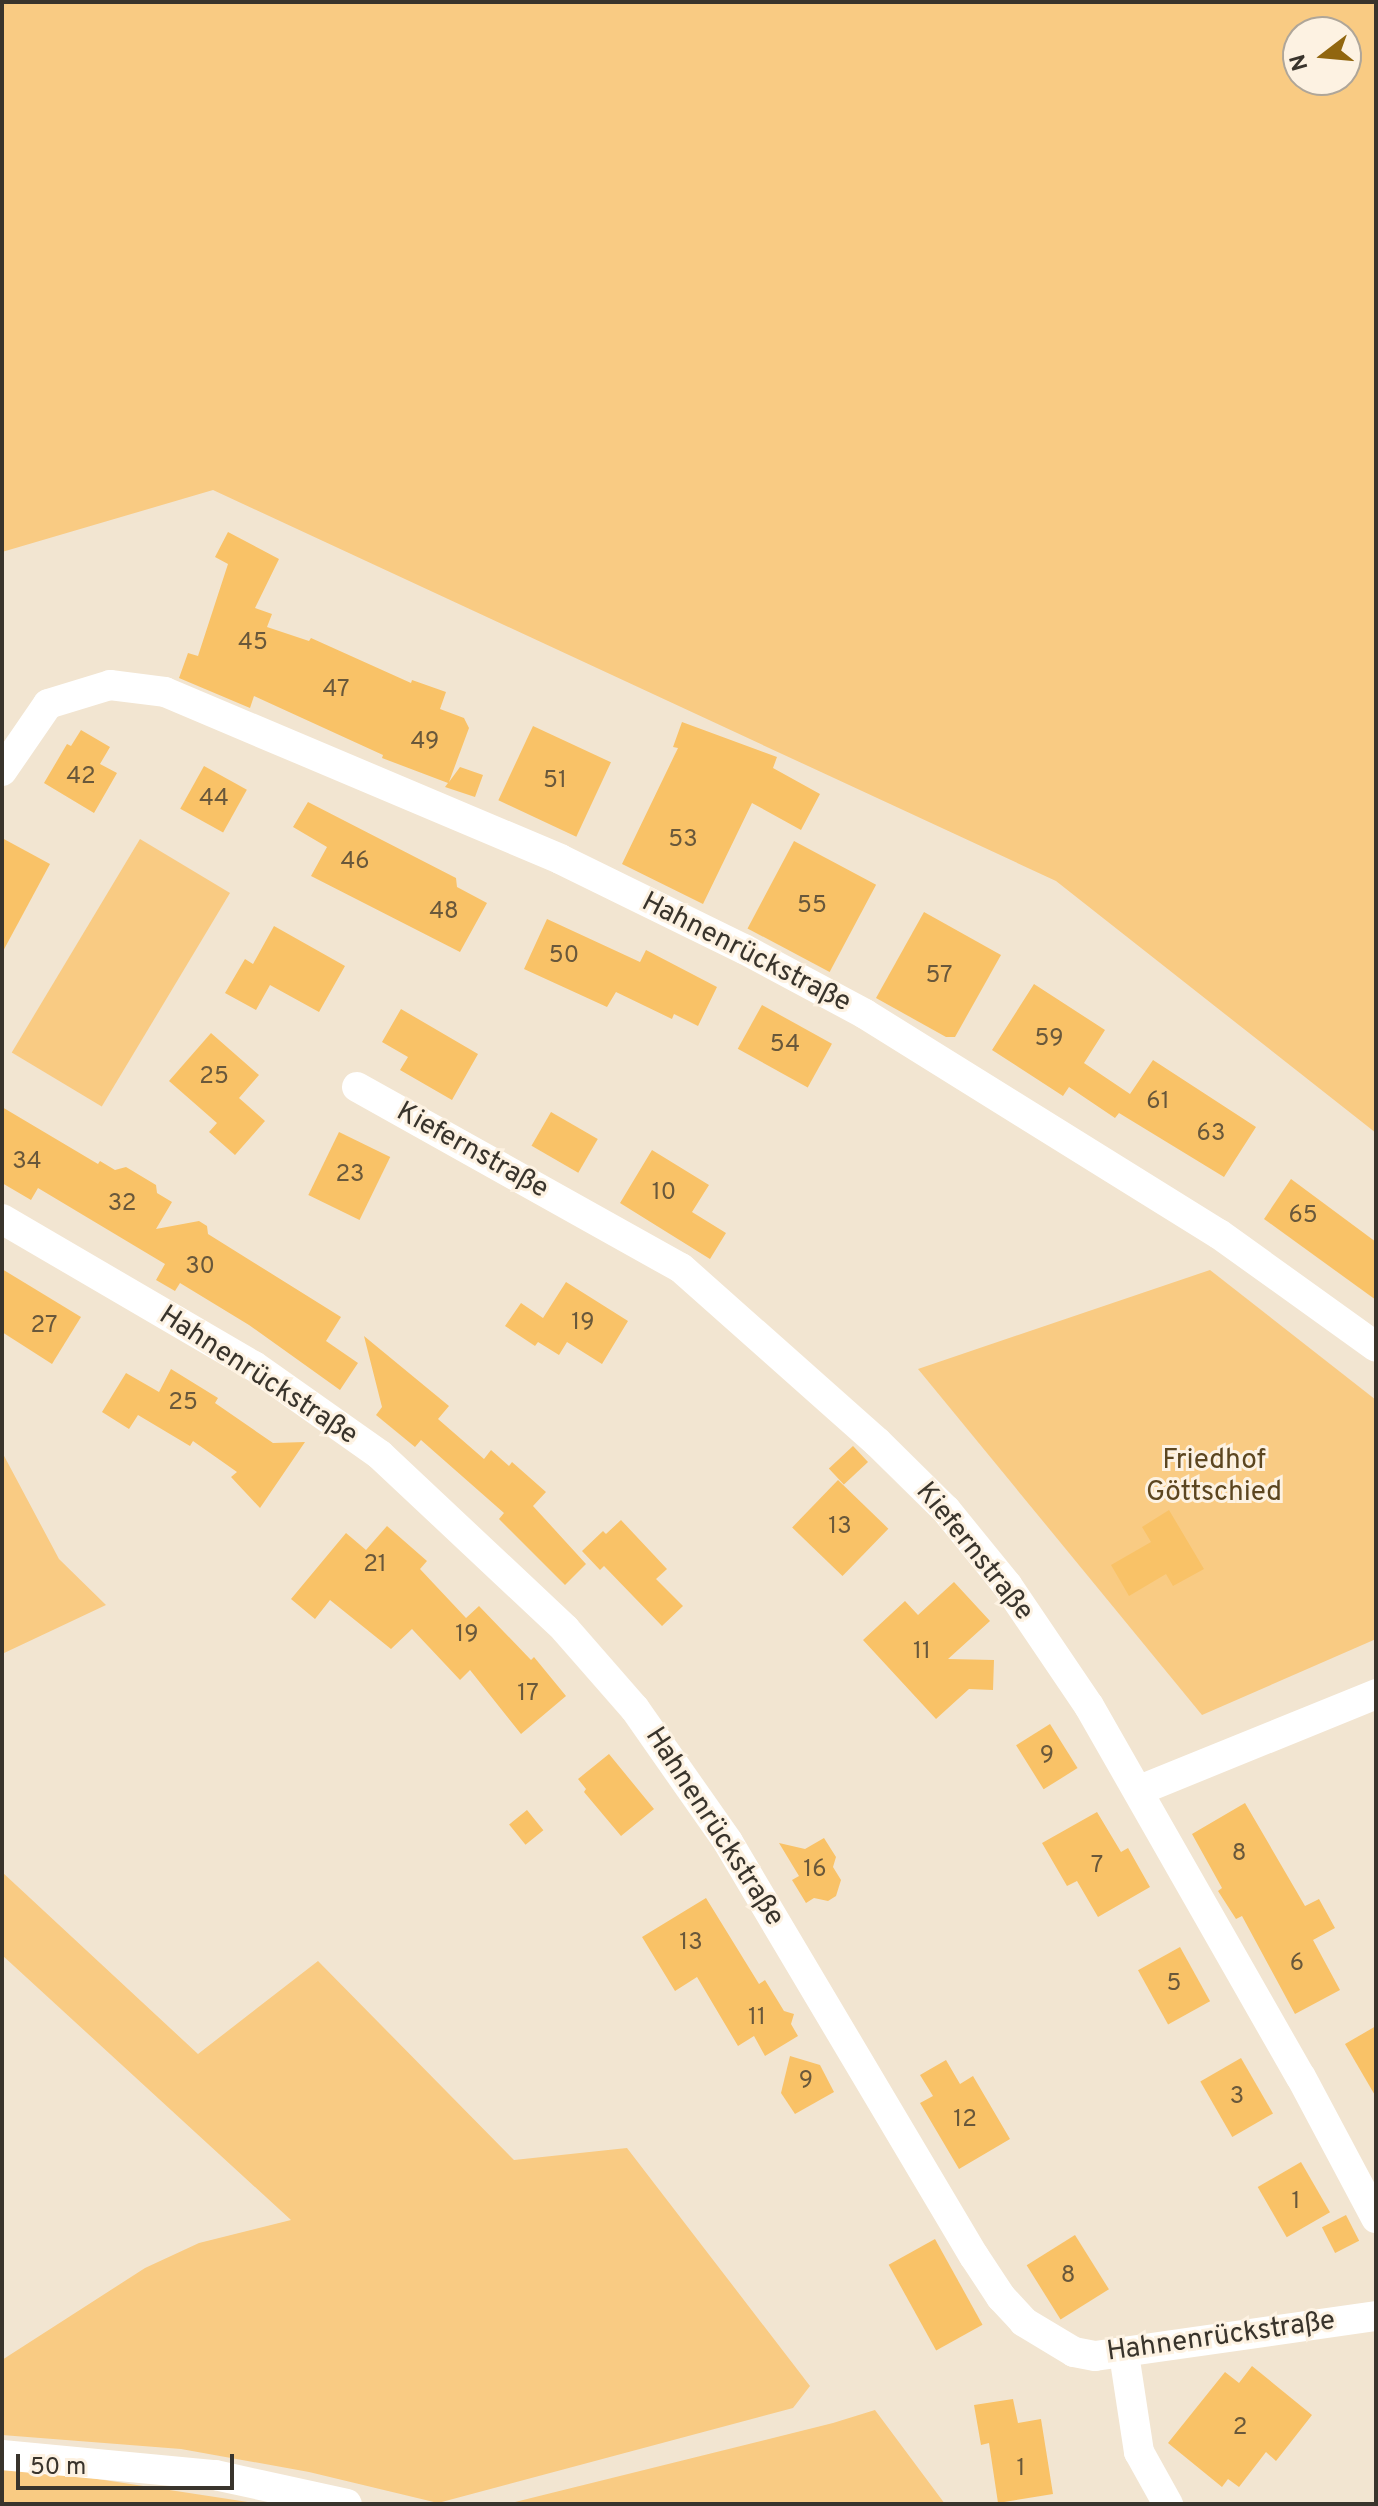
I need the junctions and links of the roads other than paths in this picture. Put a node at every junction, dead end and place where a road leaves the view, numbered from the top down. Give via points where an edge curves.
1 (2, 771) edge
2 (357, 1087) dead end
3 (2, 1219) edge
4 (1376, 1347) edge
5 (1376, 1694) edge
6 (1140, 1790) junction
7 (1376, 2218) edge
8 (1376, 2316) edge
9 (1124, 2354) junction
10 (2, 2455) edge
11 (347, 2504) edge
12 (1168, 2504) edge

1 - 4 street, Hahnenrückstraße via 48,704 110,685 165,692 560,859 865,1014 1219,1234
2 - 6 street, Kiefernstraße via 681,1268 877,1442 946,1510 1007,1585
3 - 9 street, Hahnenrückstraße via 254,1366 380,1455 565,1629 635,1709 728,1842 1001,2297 1024,2322 1074,2352
5 - 6 street
6 - 7 street, Kiefernstraße
8 - 9 street, Hahnenrückstraße
9 - 12 street via 1139,2452
10 - 11 street via 215,2475

